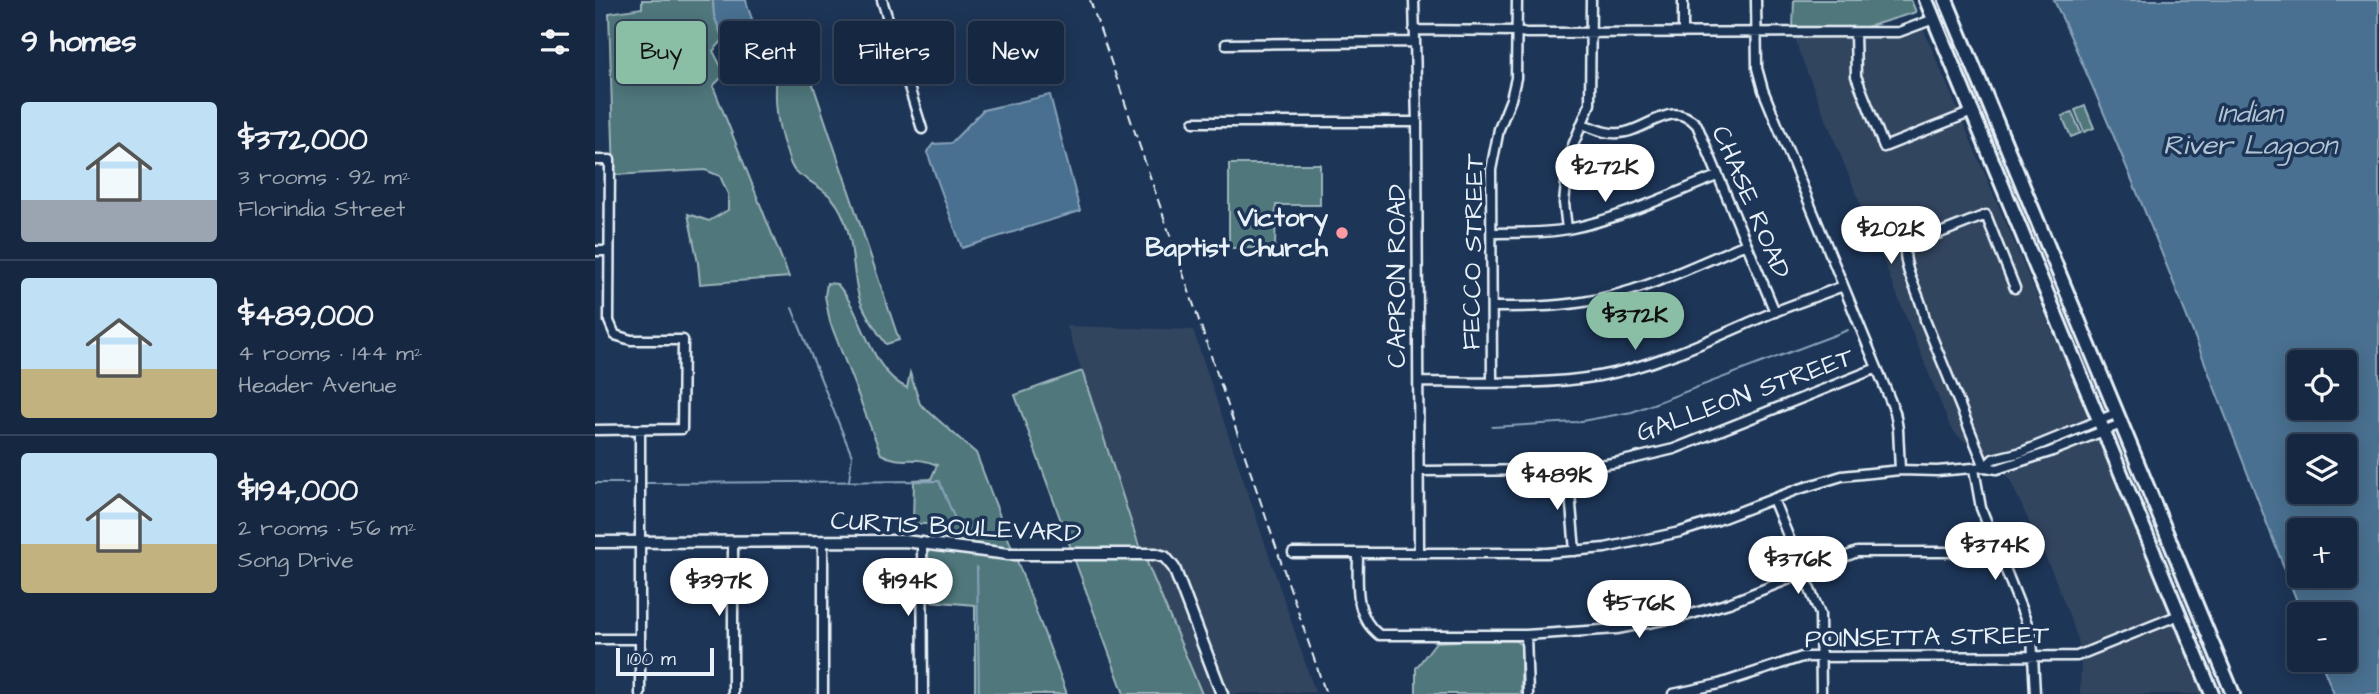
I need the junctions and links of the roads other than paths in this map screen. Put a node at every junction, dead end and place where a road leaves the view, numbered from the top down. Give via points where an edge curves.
1 (882, 0) edge
2 (1414, 0) edge
3 (1517, 0) edge
4 (1591, 0) edge
5 (1683, 0) edge
6 (1756, 0) edge
7 (1926, 0) edge
8 (1946, 0) edge
9 (1934, 19) junction
10 (1414, 30) junction
11 (1517, 31) junction
12 (1592, 33) junction
13 (1683, 33) junction
14 (1757, 33) junction
15 (1855, 33) junction
16 (1415, 42) junction
17 (1226, 44) dead end
18 (1972, 112) junction
19 (1194, 122) dead end
20 (1417, 122) junction
21 (1583, 124) junction
22 (922, 129) dead end
23 (595, 160) edge
24 (1717, 176) junction
25 (1567, 229) junction
26 (1492, 233) junction
27 (1745, 244) junction
28 (595, 251) edge
29 (608, 251) junction
30 (1843, 286) junction
31 (2015, 288) dead end
32 (1492, 307) junction
33 (1775, 312) junction
34 (1877, 368) junction
35 (1419, 382) junction
36 (1492, 382) junction
37 (2119, 419) junction
38 (2101, 427) junction
39 (595, 430) edge
40 (640, 430) junction
41 (1985, 467) junction
42 (1974, 468) junction
43 (1568, 470) junction
44 (1900, 470) junction
45 (1419, 471) junction
46 (1773, 499) junction
47 (733, 541) junction
48 (823, 541) junction
49 (595, 542) edge
50 (640, 542) junction
51 (922, 542) junction
52 (1575, 551) junction
53 (1998, 552) junction
54 (1293, 553) dead end
55 (1358, 553) junction
56 (1419, 553) junction
57 (1804, 575) junction
58 (2179, 615) junction
59 (2206, 629) junction
60 (1526, 635) junction
61 (595, 639) edge
62 (639, 639) junction
63 (1821, 657) junction
64 (2035, 657) junction
65 (640, 694) edge
66 (733, 694) edge
67 (823, 694) edge
68 (923, 694) edge
69 (1221, 694) edge
70 (1528, 694) edge
71 (1673, 694) edge
72 (1821, 694) edge
73 (2035, 694) edge
74 (2212, 694) edge
75 (2232, 694) edge

1 - 22 street
2 - 10 street, CAPRON ROAD
3 - 11 street, FECCO STREET
4 - 12 street
5 - 13 street
6 - 14 street
7 - 9 main road
8 - 37 main road
9 - 15 street via 1899,32
9 - 18 main road
10 - 11 street
10 - 16 street, CAPRON ROAD
11 - 12 street
11 - 26 street, FECCO STREET via 1516,78 1491,170
12 - 13 street
12 - 21 street via 1590,104
13 - 14 street
14 - 15 street
14 - 30 street via 1757,68 1763,90
15 - 18 street via 1856,76 1884,147
16 - 17 street
16 - 20 street, CAPRON ROAD
18 - 38 main road
19 - 20 street
20 - 35 street, CAPRON ROAD
21 - 24 street, CHASE ROAD via 1614,134 1683,113 1697,125
21 - 25 street via 1569,155 1564,203
23 - 29 street via 610,160
24 - 25 street via 1609,218
24 - 27 street, CHASE ROAD
25 - 26 street
26 - 32 street, FECCO STREET
27 - 32 street via 1621,293 1584,302
27 - 33 street, CHASE ROAD
28 - 29 street
29 - 40 street via 609,321 615,335 631,340 683,340 683,429
30 - 33 street
30 - 34 street
31 - 41 street via 1986,215 1912,244 1905,251 1925,320
32 - 36 street, FECCO STREET
33 - 36 street via 1649,363 1599,376
34 - 43 street, GALLEON STREET via 1674,449
34 - 44 street via 1895,412
35 - 36 street
35 - 45 street, CAPRON ROAD
37 - 38 street
37 - 59 main road
38 - 41 street via 2014,465
38 - 58 main road
39 - 40 street
40 - 50 street
41 - 42 street
42 - 44 street
42 - 53 street via 1981,508
43 - 45 street, GALLEON STREET
43 - 52 street
44 - 46 street via 1842,476
45 - 56 street, CAPRON ROAD
46 - 52 street via 1680,532
46 - 57 street
47 - 48 street, CURTIS BOULEVARD
47 - 50 street, CURTIS BOULEVARD
47 - 66 street
48 - 51 street, CURTIS BOULEVARD
48 - 67 street
49 - 50 street, CURTIS BOULEVARD
50 - 62 street
51 - 68 street
51 - 69 street, CURTIS BOULEVARD via 1008,554 1165,557 1174,568
52 - 56 street
53 - 57 street via 1857,552
53 - 64 street via 2032,636
54 - 55 street
55 - 56 street
55 - 60 street via 1358,599 1367,624 1379,635
57 - 60 street via 1729,603 1647,624
57 - 63 street via 1820,614
58 - 59 main road via 2191,617
58 - 64 street, POINSETTA STREET via 2077,656
58 - 74 main road
59 - 75 main road
60 - 70 street
61 - 62 street
62 - 65 street
63 - 64 street, POINSETTA STREET
63 - 71 street, POINSETTA STREET via 1802,657
63 - 72 street
64 - 73 street

